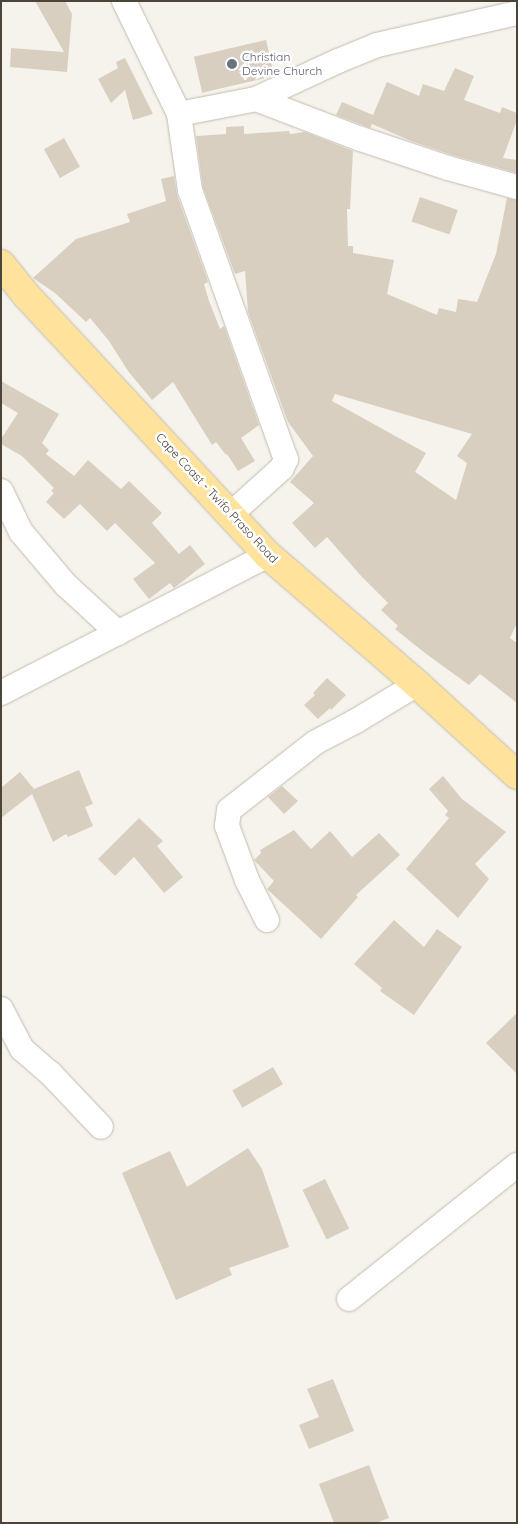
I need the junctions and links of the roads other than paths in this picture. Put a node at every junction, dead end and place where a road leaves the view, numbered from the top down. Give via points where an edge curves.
1 (124, 1) edge
2 (517, 13) edge
3 (256, 99) junction
4 (179, 114) junction
5 (517, 187) edge
6 (1, 264) edge
7 (1, 491) edge
8 (232, 513) junction
9 (268, 554) junction
10 (118, 633) junction
11 (417, 684) junction
12 (1, 693) edge
13 (517, 775) edge
14 (267, 920) dead end
15 (1, 1009) edge
16 (101, 1126) dead end
17 (517, 1164) edge
18 (349, 1299) dead end

1 - 4 street
2 - 3 street via 378,45
3 - 4 street
3 - 5 street via 361,139
4 - 8 street via 190,190 286,459 282,468
6 - 8 main road, Cape Coast - Twifo Praso Road via 26,295
7 - 10 street via 21,532 66,585
8 - 9 main road, Cape Coast - Twifo Praso Road
9 - 10 street
9 - 11 main road, Cape Coast - Twifo Praso Road
10 - 12 street
11 - 13 main road, Cape Coast - Twifo Praso Road
11 - 14 street via 316,742 229,810 227,826 247,880
15 - 16 street via 22,1049
17 - 18 street

